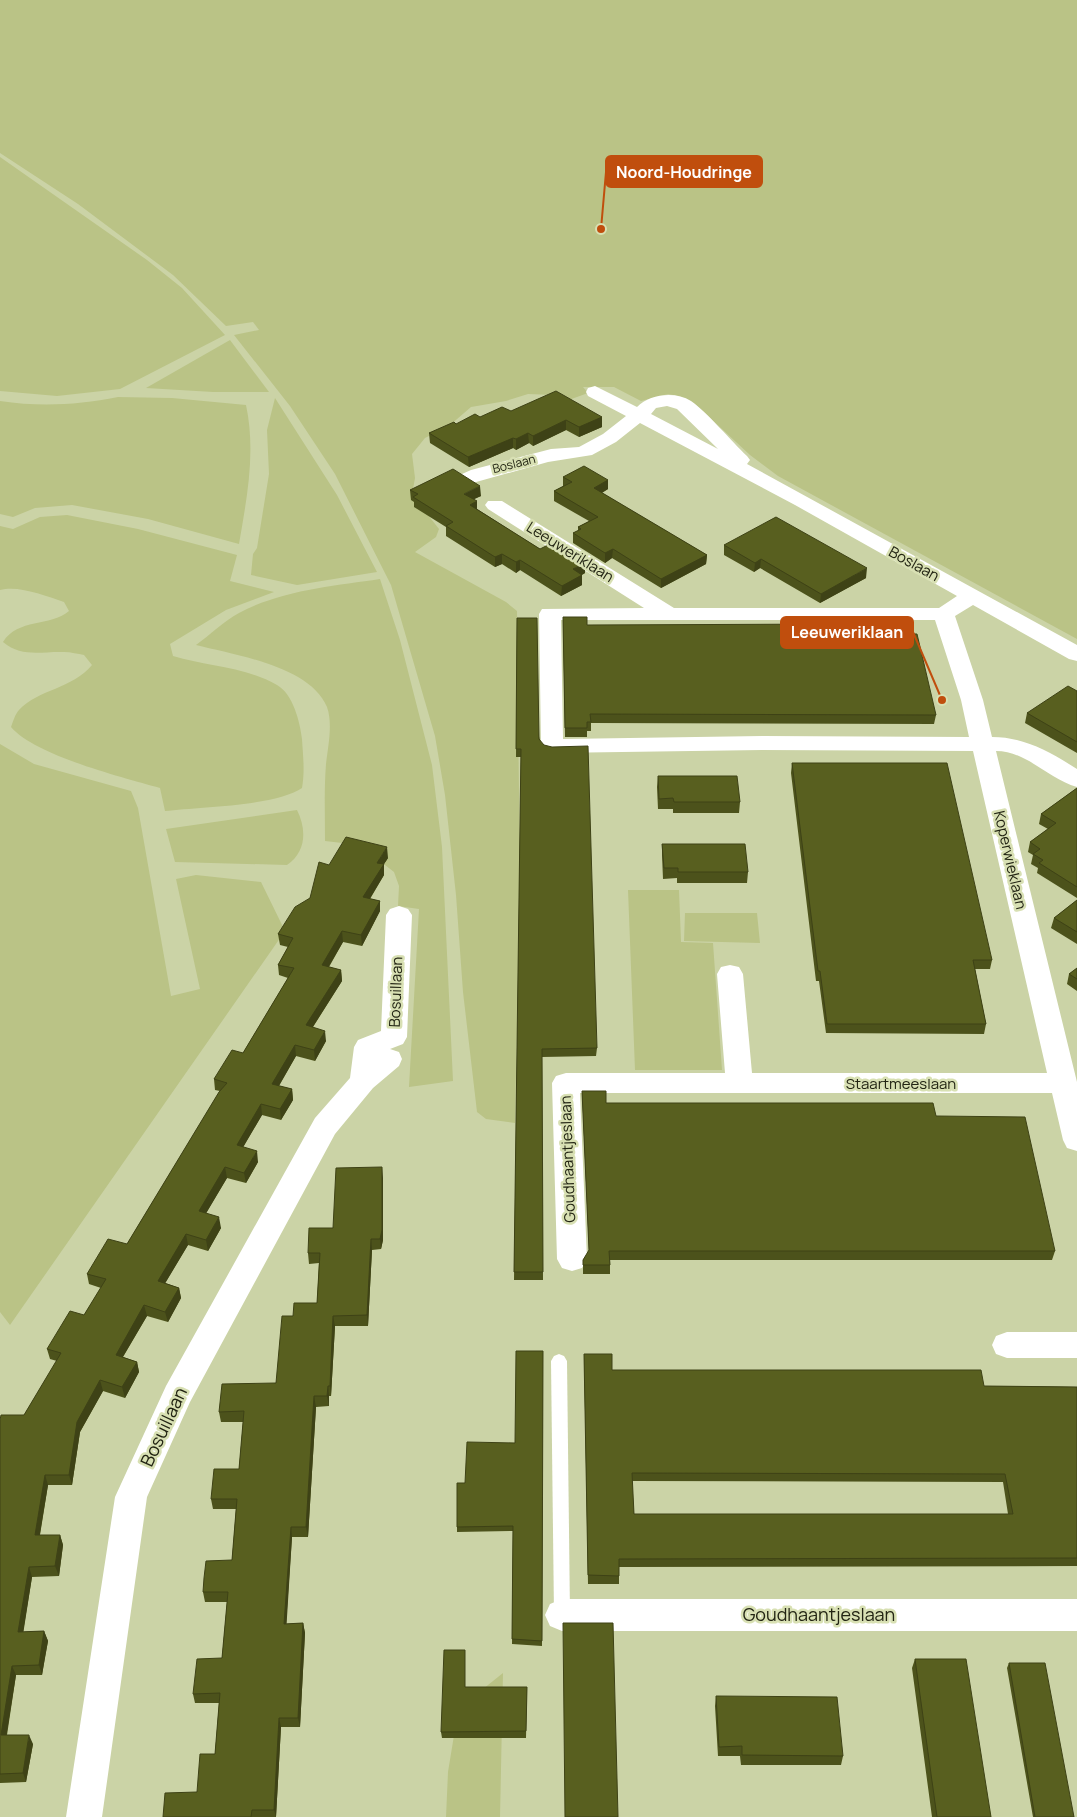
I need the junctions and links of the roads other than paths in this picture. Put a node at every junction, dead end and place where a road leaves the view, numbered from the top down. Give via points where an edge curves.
1 (595, 392) dead end
2 (640, 416) junction
3 (751, 474) junction
4 (469, 478) edge
5 (495, 505) dead end
6 (972, 596) junction
7 (669, 614) junction
8 (944, 614) junction
9 (1077, 654) edge
10 (983, 745) junction
11 (1077, 778) edge
12 (399, 915) dead end
13 (730, 974) dead end
14 (389, 1059) dead end
15 (363, 1081) junction
16 (1064, 1083) junction
17 (739, 1084) junction
18 (1077, 1140) edge
19 (572, 1259) dead end
20 (1007, 1345) dead end
21 (1077, 1345) edge
22 (559, 1361) dead end
23 (562, 1615) joint
24 (1077, 1615) edge
25 (84, 1817) edge

1 - 2 street, Boslaan
2 - 3 street, Boslaan
2 - 3 street, Boslaan via 650,404 658,401 668,400 684,405 736,454
2 - 4 street, Boslaan via 586,451 540,457 483,471
3 - 6 street, Boslaan
5 - 7 street, Leeuweriklaan
6 - 8 street
6 - 9 street, Boslaan
7 - 8 street
7 - 10 street via 550,614 552,746 762,743
8 - 10 street, Koperwieklaan
10 - 11 street via 1010,744
10 - 16 street, Koperwieklaan
12 - 15 street, Bosuillaan via 394,1037 368,1047
13 - 17 street
14 - 15 street, Bosuillaan
15 - 25 street, Bosuillaan via 325,1126 177,1396 131,1497
16 - 17 street, Staartmeeslaan
16 - 18 street, Koperwieklaan
17 - 19 street, Goudhaantjeslaan via 566,1083
20 - 21 street
22 - 23 lane
23 - 24 street, Goudhaantjeslaan

